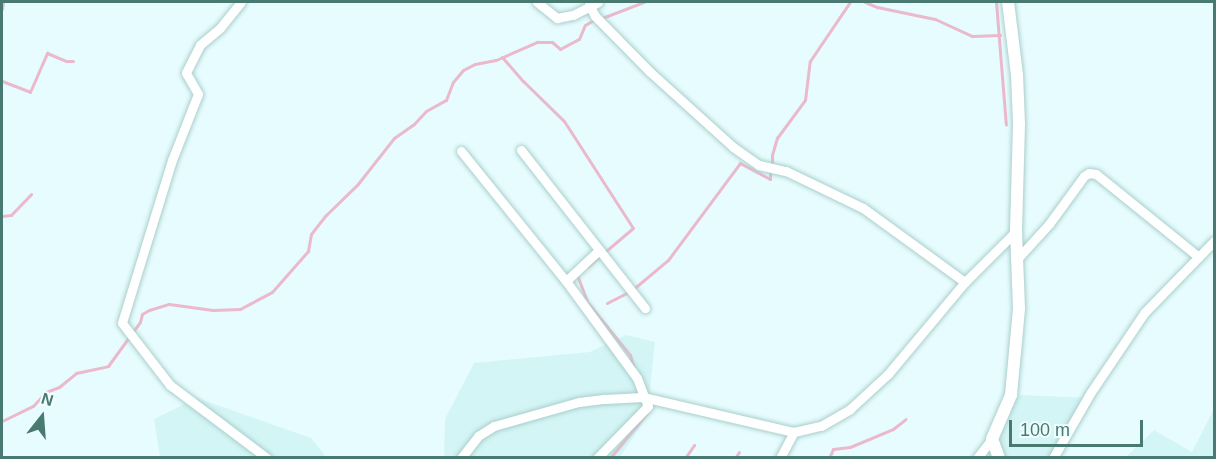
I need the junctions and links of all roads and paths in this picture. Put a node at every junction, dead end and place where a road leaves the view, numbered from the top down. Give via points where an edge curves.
1 (241, 2) edge
2 (537, 2) edge
3 (1008, 2) edge
4 (593, 3) edge
5 (521, 150) dead end
6 (461, 151) dead end
7 (1016, 231) junction
8 (1215, 241) edge
9 (599, 250) junction
10 (1199, 257) junction
11 (1018, 258) junction
12 (566, 281) junction
13 (965, 282) junction
14 (645, 308) dead end
15 (643, 397) junction
16 (794, 432) junction
17 (992, 439) junction
18 (267, 458) edge
19 (461, 458) edge
20 (597, 458) edge
21 (780, 458) edge
22 (977, 458) edge
23 (999, 458) edge
24 (1053, 458) edge

1 - 18 street via 200,45 186,73 198,94 172,160 122,323 170,385
2 - 4 street via 557,18 573,15
3 - 7 street via 1020,124
4 - 13 street via 595,16 733,147 759,165 786,171 863,208
5 - 9 street
6 - 12 street
7 - 11 street
7 - 13 street
8 - 10 street
9 - 12 street
9 - 14 street
10 - 11 street via 1096,174 1089,173
10 - 24 street via 1144,313
11 - 17 street via 1017,351 1011,395
12 - 15 street via 637,378
13 - 16 street via 888,374 850,409 821,426
15 - 16 street
15 - 19 street via 579,402 519,417 478,435
15 - 20 street via 648,406
16 - 21 street
17 - 22 street
17 - 23 street

